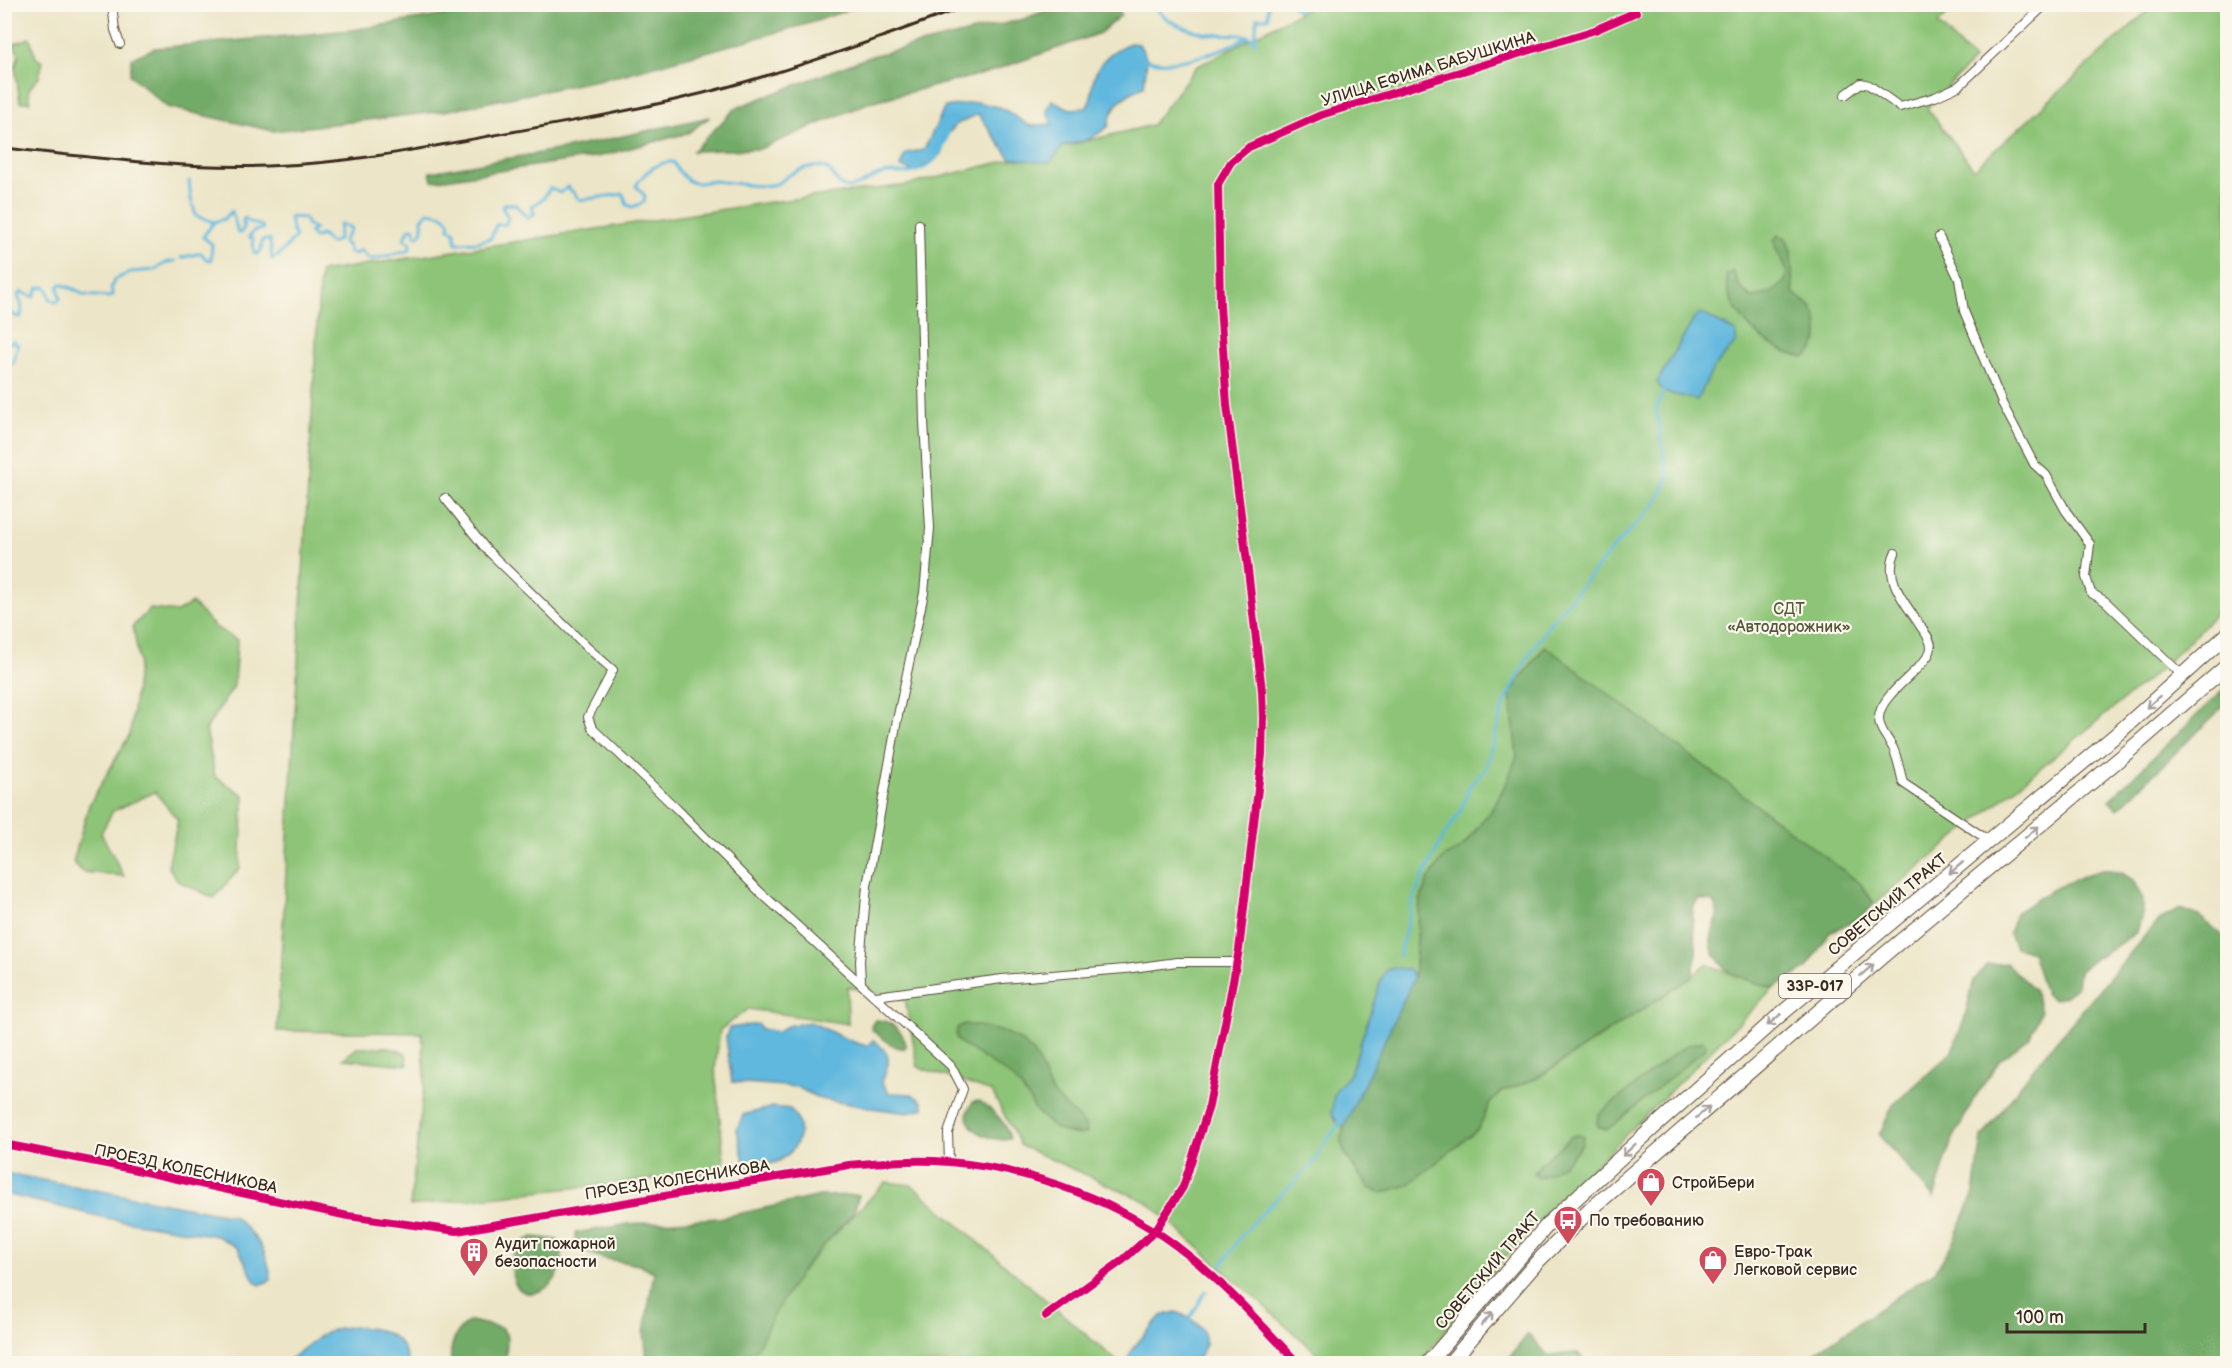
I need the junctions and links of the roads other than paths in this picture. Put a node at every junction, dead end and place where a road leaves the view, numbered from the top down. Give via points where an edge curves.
1 (112, 4) edge
2 (2046, 4) edge
3 (1636, 12) dead end
4 (120, 44) dead end
5 (1845, 95) dead end
6 (919, 224) dead end
7 (1940, 237) dead end
8 (445, 498) dead end
9 (1895, 553) dead end
10 (2228, 634) edge
11 (2228, 665) edge
12 (2182, 675) junction
13 (1989, 840) junction
14 (1237, 962) junction
15 (861, 982) junction
16 (876, 996) junction
17 (4, 1144) edge
18 (949, 1162) junction
19 (1155, 1231) junction
20 (1046, 1316) dead end
21 (1299, 1364) edge
22 (1427, 1364) edge
23 (1449, 1364) edge

1 - 4 street
2 - 5 street via 1959,86 1935,97 1900,107 1861,83
3 - 14 street, УЛИЦА ЕФИМА БАБУШКИНА via 1595,30 1321,115 1249,147 1226,168 1218,183 1227,405 1263,718
6 - 15 street via 930,528 924,593 867,886
7 - 12 street via 1959,279 1964,310 2002,403 2034,464 2046,475 2090,544 2086,577 2091,592
8 - 15 street via 486,549 613,670 588,717 592,728 760,892
9 - 13 street via 1892,579 1931,646 1929,656 1900,683 1880,711 1879,725 1897,757 1903,783
10 - 12 highway, СОВЕТСКИЙ ТРАКТ / 33Р-017
23 -> 11 highway, СОВЕТСКИЙ ТРАКТ / 33Р-017 via 1538,1260 1590,1210 1885,954
12 -> 13 highway, СОВЕТСКИЙ ТРАКТ / 33Р-017
13 -> 22 highway, СОВЕТСКИЙ ТРАКТ / 33Р-017 via 1780,1016 1550,1222
14 - 16 street via 1177,962
14 - 19 street via 1209,1106 1183,1187
15 - 16 street
16 - 18 street via 951,1066 963,1089 948,1133
17 - 18 street, ПРОЕЗД КОЛЕСНИКОВА via 348,1216 457,1231 849,1165
18 - 19 street, ПРОЕЗД КОЛЕСНИКОВА via 1019,1174 1059,1186
19 - 20 street via 1123,1260
19 - 21 street, ПРОЕЗД КОЛЕСНИКОВА via 1218,1282

